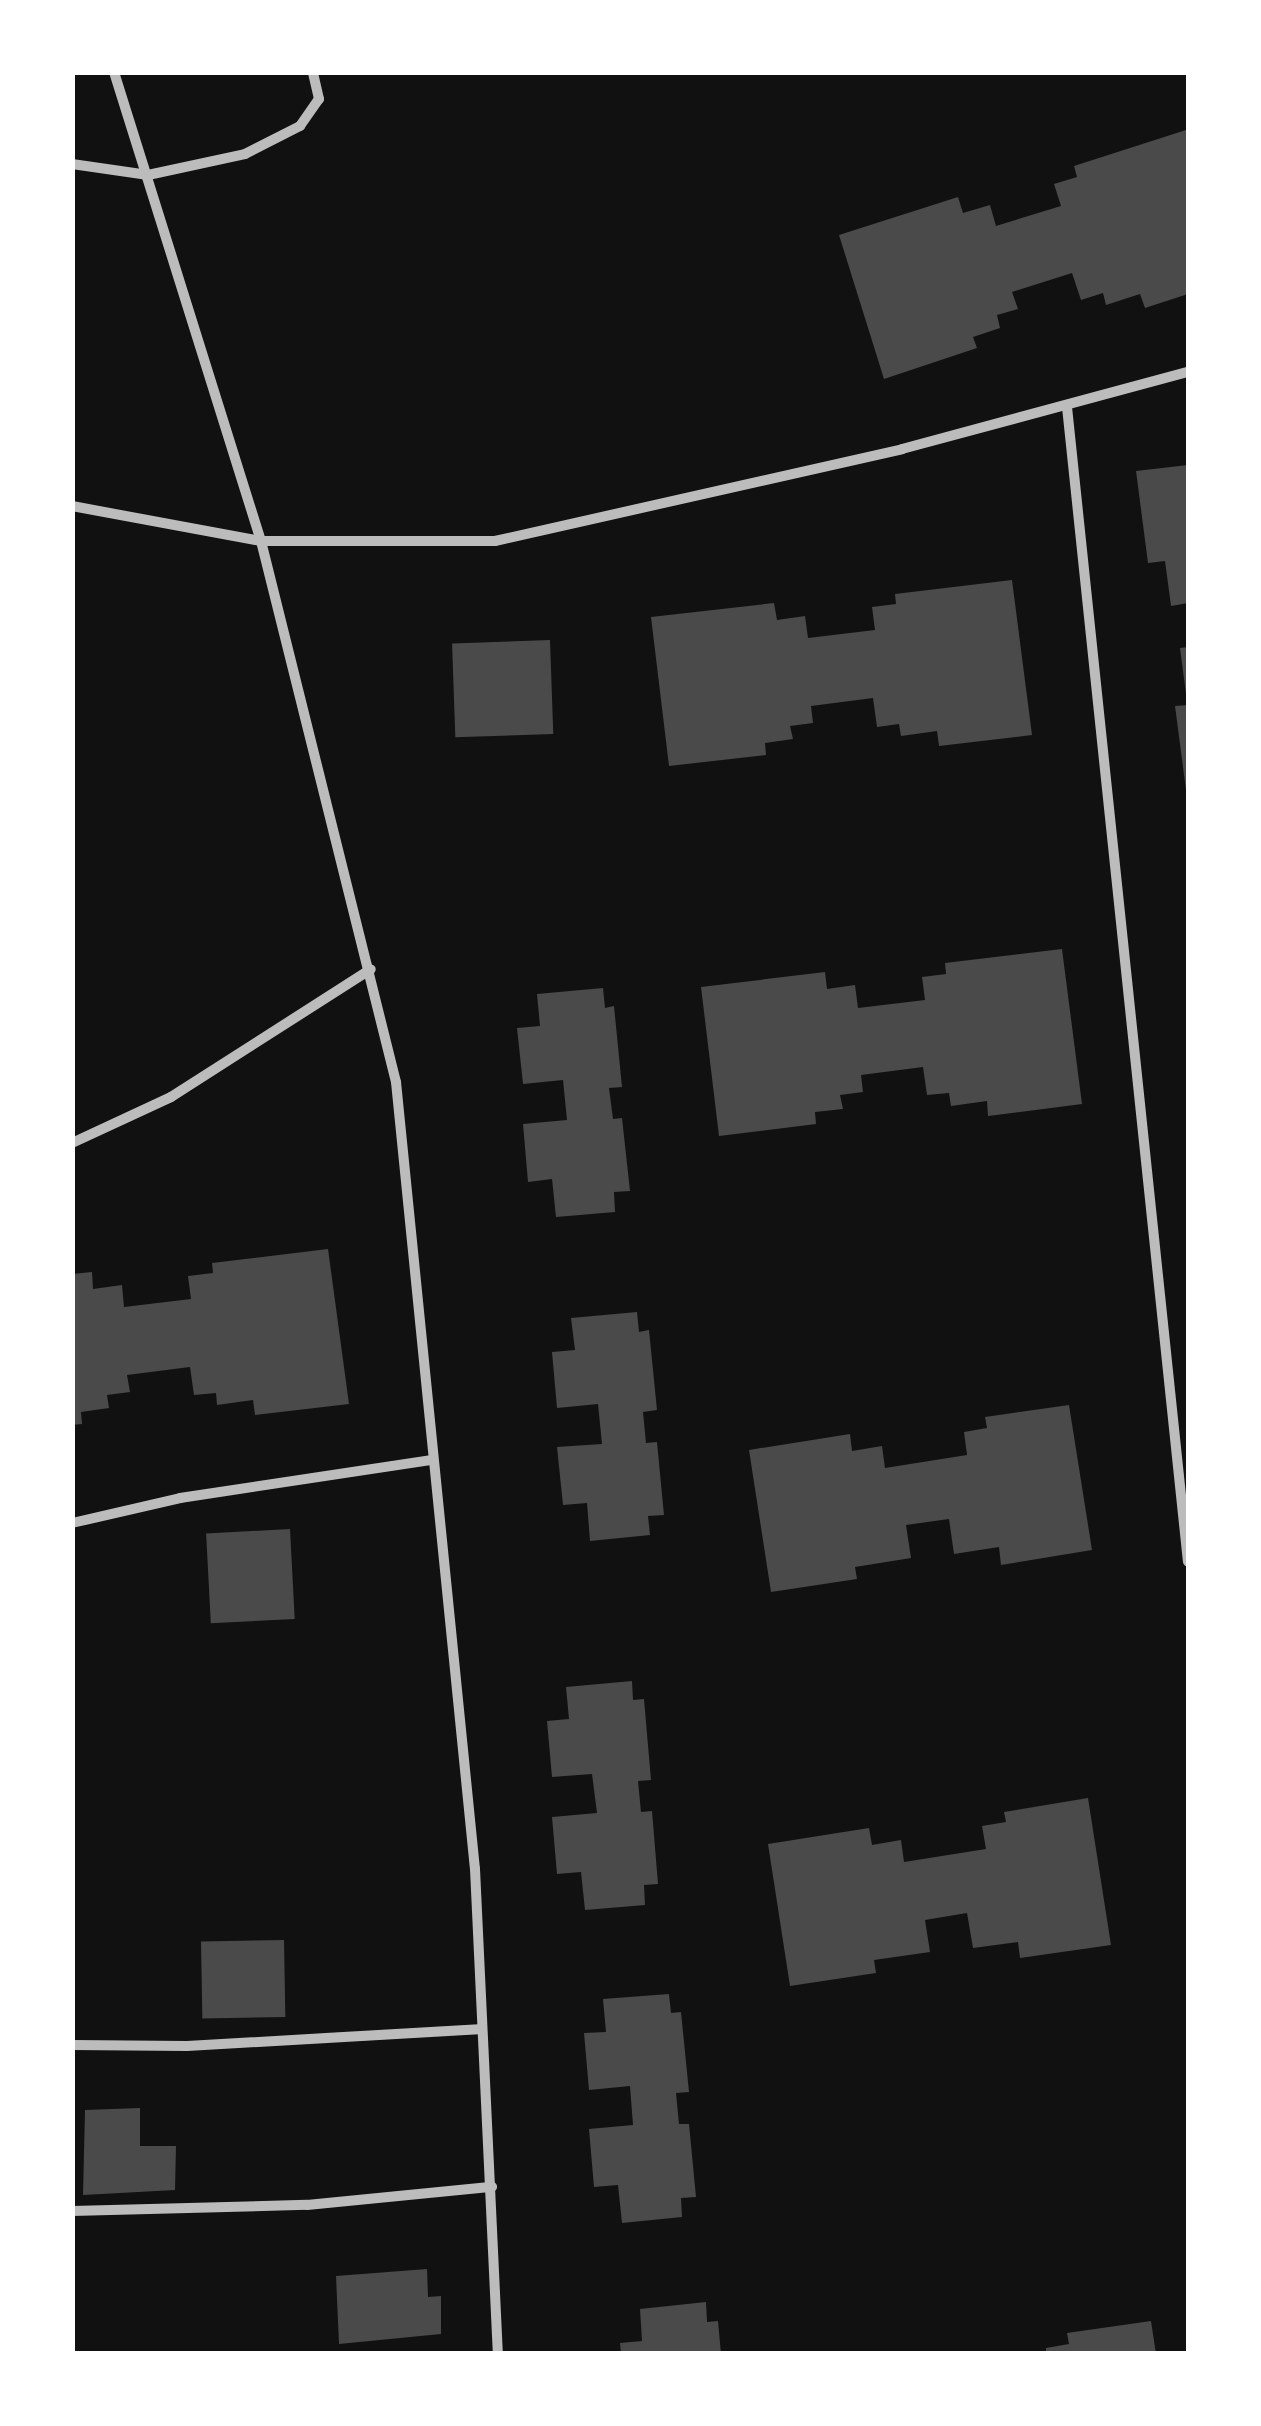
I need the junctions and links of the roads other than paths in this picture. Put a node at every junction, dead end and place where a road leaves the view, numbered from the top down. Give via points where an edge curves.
1 (114, 72) edge
2 (313, 72) edge
3 (72, 164) edge
4 (148, 175) junction
5 (1188, 372) edge
6 (1067, 407) junction
7 (72, 506) edge
8 (261, 541) junction
9 (371, 969) junction
10 (72, 1144) edge
11 (432, 1460) junction
12 (72, 1523) edge
13 (1188, 1562) edge
14 (479, 2028) junction
15 (72, 2044) edge
16 (492, 2188) junction
17 (72, 2211) edge
18 (498, 2354) edge

1 - 4 street
2 - 4 street via 319,99 300,126 245,154
3 - 4 street
4 - 8 street
5 - 6 street
6 - 8 street via 495,541
6 - 13 street
7 - 8 street
8 - 9 street
9 - 10 street via 170,1096
9 - 11 street via 396,1082
11 - 12 street via 180,1498
11 - 14 street via 475,1869
14 - 15 street via 188,2046
14 - 16 street
16 - 17 street via 307,2205
16 - 18 street

